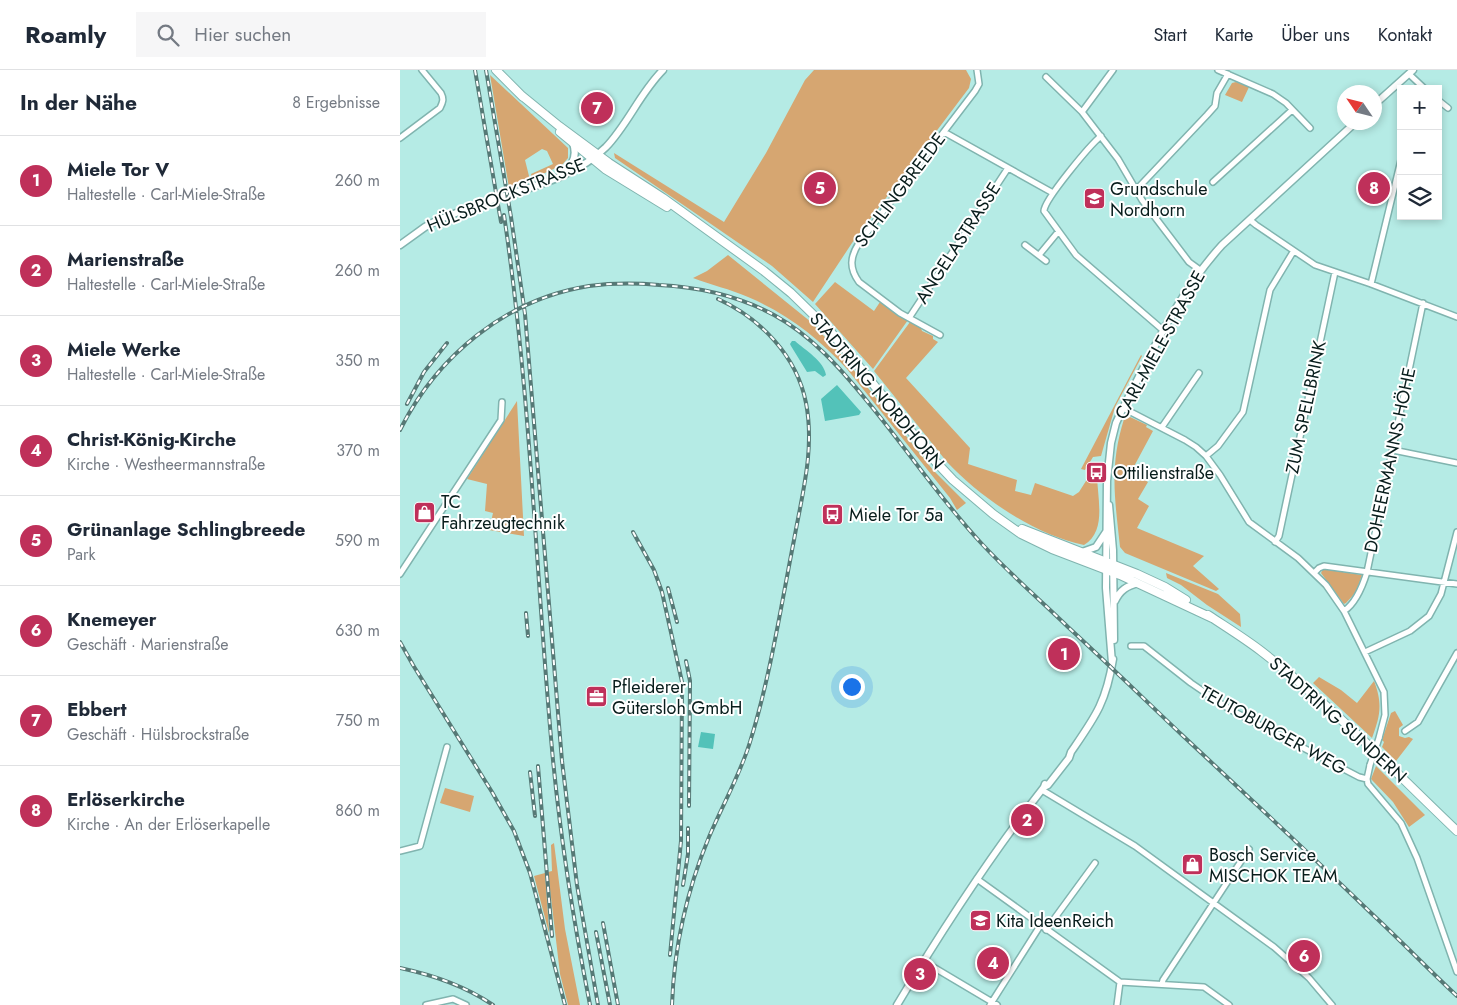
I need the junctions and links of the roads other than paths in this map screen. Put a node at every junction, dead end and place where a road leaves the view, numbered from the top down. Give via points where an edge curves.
1 (422, 70) edge
2 (496, 70) edge
3 (663, 70) edge
4 (977, 70) edge
5 (1112, 70) edge
6 (1218, 70) edge
7 (1411, 71) edge
8 (1228, 74) junction
9 (1046, 77) dead end
10 (1422, 85) edge
11 (521, 94) junction
12 (1382, 98) edge
13 (1442, 103) edge
14 (1448, 108) dead end
15 (1292, 110) junction
16 (1082, 112) junction
17 (1310, 128) dead end
18 (1347, 130) edge
19 (944, 132) junction
20 (1101, 136) junction
21 (400, 138) edge
22 (573, 143) junction
23 (595, 156) junction
24 (1008, 168) junction
25 (1397, 175) edge
26 (552, 180) junction
27 (1213, 182) dead end
28 (1137, 189) junction
29 (1053, 193) junction
30 (1250, 220) junction
31 (1058, 232) junction
32 (400, 245) edge
33 (1025, 245) dead end
34 (1294, 252) junction
35 (1038, 255) junction
36 (1046, 261) dead end
37 (1200, 270) junction
38 (1335, 272) junction
39 (1371, 284) junction
40 (1424, 303) junction
41 (1457, 317) edge
42 (909, 318) junction
43 (1164, 330) junction
44 (940, 335) dead end
45 (1199, 373) dead end
46 (502, 402) dead end
47 (1123, 408) junction
48 (1162, 427) junction
49 (1393, 450) junction
50 (1206, 456) junction
51 (1457, 463) edge
52 (1107, 481) junction
53 (1009, 525) junction
54 (1106, 531) junction
55 (1457, 532) edge
56 (1275, 542) junction
57 (1082, 552) junction
58 (1110, 567) junction
59 (1315, 572) junction
60 (1367, 572) junction
61 (400, 574) edge
62 (1445, 582) junction
63 (1138, 583) junction
64 (1457, 584) edge
65 (1114, 610) junction
66 (1344, 611) junction
67 (1212, 618) junction
68 (1131, 646) dead end
69 (1365, 652) junction
70 (1457, 653) edge
71 (1112, 663) junction
72 (1405, 731) dead end
73 (448, 747) dead end
74 (1367, 779) junction
75 (1043, 788) junction
76 (1457, 831) edge
77 (1249, 849) dead end
78 (400, 851) edge
79 (1095, 862) dead end
80 (977, 879) junction
81 (1213, 902) junction
82 (1040, 926) junction
83 (1046, 930) junction
84 (924, 961) junction
85 (1457, 972) edge
86 (1120, 982) junction
87 (1162, 984) junction
88 (993, 1004) edge
89 (426, 1005) edge
90 (466, 1005) edge
91 (897, 1005) edge
92 (1117, 1005) edge
93 (1229, 1005) edge
94 (1332, 1005) edge

1 - 21 street via 441,93 443,104
2 - 11 main road, STADTRING NORDHORN
3 - 23 street, HÜLSBROCKSTRASSE via 619,130
4 - 19 street, SCHLINGBREEDE via 979,84
5 - 16 street
6 - 8 street
7 - 10 street
7 - 12 street
8 - 15 street via 1273,94
8 - 28 street via 1207,115
9 - 16 street
11 - 22 main road, STADTRING NORDHORN
11 - 23 main road, STADTRING NORDHORN
13 - 14 street
15 - 17 street
15 - 27 street
16 - 20 street
18 - 30 street, CARL-MIELE-STRASSE
19 - 24 street
19 - 42 street, SCHLINGBREEDE via 859,243 852,257 852,269 859,282
20 - 28 street
20 - 29 street
22 - 23 main road, STADTRING NORDHORN
22 - 26 street via 575,158 572,165
23 - 26 street, HÜLSBROCKSTRASSE
23 - 53 main road, STADTRING NORDHORN via 609,172 697,223 792,293 830,331 935,462
24 - 29 street
24 - 42 street, ANGELASTRASSE
25 - 39 street
26 - 32 street, HÜLSBROCKSTRASSE via 438,220
28 - 37 street via 1189,262
29 - 31 street via 1044,211
30 - 34 street
30 - 37 street, CARL-MIELE-STRASSE
31 - 35 street
31 - 43 street via 1076,254
33 - 35 street
34 - 38 street
34 - 50 street via 1270,290 1243,412 1218,446
35 - 36 street
37 - 43 street, CARL-MIELE-STRASSE
38 - 39 street
38 - 56 street, ZUM SPELLBRINK via 1279,536
39 - 40 street
40 - 41 street
40 - 49 street, DOHEERMANNS HÖHE
42 - 44 street, SCHLINGBREEDE
43 - 47 street, CARL-MIELE-STRASSE
45 - 48 street
46 - 61 street via 501,420
47 - 48 street
47 - 52 street, CARL-MIELE-STRASSE via 1111,443
48 - 50 street
49 - 51 street
49 - 60 street, DOHEERMANNS HÖHE
50 - 56 street via 1249,522
52 - 54 street, CARL-MIELE-STRASSE
52 - 58 street, CARL-MIELE-STRASSE via 1112,523
53 - 57 main road, STADTRING NORDHORN
53 - 58 main road, STADTRING NORDHORN via 1052,549
54 - 57 street via 1096,547
54 - 58 street, CARL-MIELE-STRASSE
55 - 62 street
56 - 59 street
57 - 58 main road, STADTRING NORDHORN
58 - 63 main road, STADTRING SUNDERN
58 - 65 street, CARL-MIELE-STRASSE
58 - 67 main road, STADTRING SUNDERN via 1165,588
58 - 71 street, CARL-MIELE-STRASSE
59 - 60 street via 1324,566
59 - 66 street
60 - 62 street
60 - 66 street, DOHEERMANNS HÖHE via 1358,593
62 - 64 street
62 - 69 street via 1437,604 1425,620 1410,631
63 - 65 street via 1118,594
63 - 67 main road, STADTRING SUNDERN
65 - 71 street, CARL-MIELE-STRASSE
66 - 69 street
67 - 76 main road, STADTRING SUNDERN via 1261,650 1288,673
68 - 74 street, TEUTOBURGER WEG via 1144,646 1191,684 1229,709 1359,778
69 - 74 street, bridge via 1384,692 1385,715
70 - 72 street via 1418,722
71 - 75 street, CARL-MIELE-STRASSE via 1103,703
73 - 78 street via 420,846
74 - 85 street via 1401,823 1436,908
75 - 80 street, CARL-MIELE-STRASSE
75 - 81 street via 1135,846
77 - 81 street
79 - 83 street
80 - 82 street
80 - 84 street, CARL-MIELE-STRASSE
81 - 87 street
81 - 94 street via 1274,947 1309,978
82 - 83 street
82 - 88 street
83 - 86 street
84 - 88 street
84 - 91 street, CARL-MIELE-STRASSE
86 - 87 street
86 - 92 street
87 - 93 street via 1204,988
89 - 90 street via 453,999

